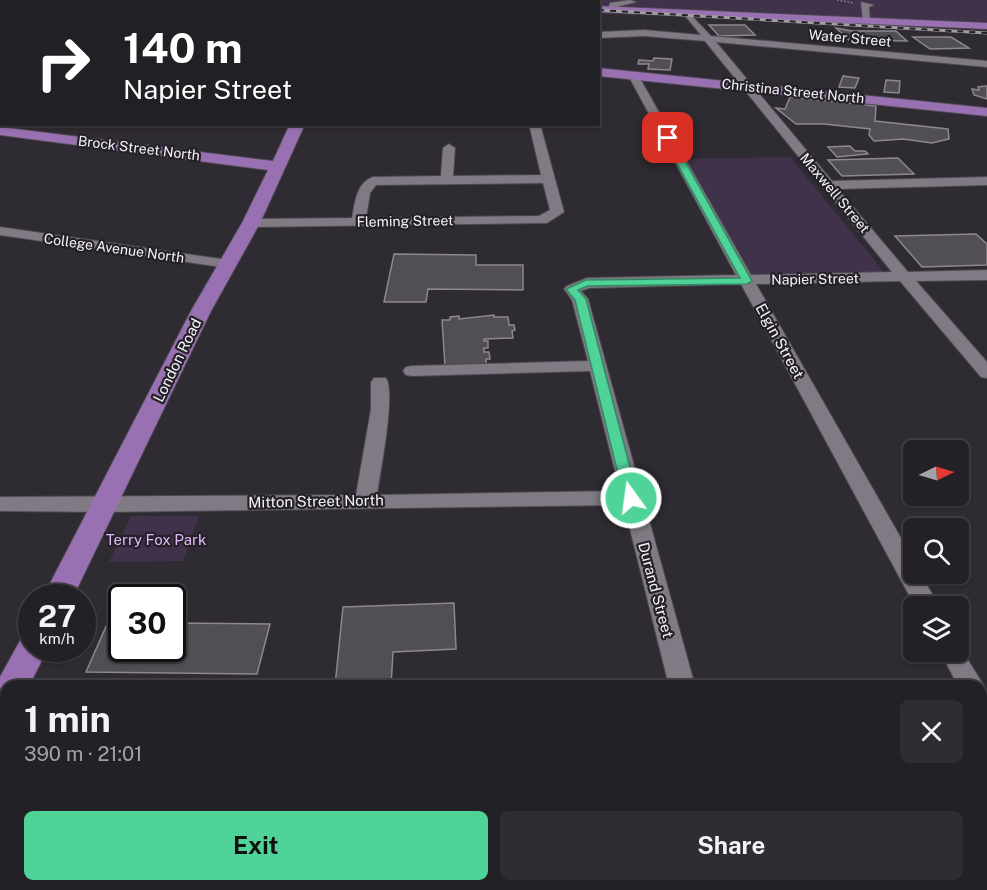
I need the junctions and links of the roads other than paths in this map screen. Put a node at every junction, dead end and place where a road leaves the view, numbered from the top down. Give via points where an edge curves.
1 (632, 2) dead end
2 (600, 9) edge
3 (612, 10) junction
4 (686, 12) junction
5 (987, 26) edge
6 (600, 35) edge
7 (711, 40) junction
8 (987, 64) edge
9 (600, 72) edge
10 (633, 75) junction
11 (747, 86) junction
12 (987, 111) edge
13 (297, 126) edge
14 (535, 126) edge
15 (0, 131) edge
16 (449, 148) dead end
17 (278, 166) junction
18 (548, 179) junction
19 (447, 180) junction
20 (987, 181) edge
21 (828, 185) junction
22 (358, 222) junction
23 (250, 223) junction
24 (0, 231) edge
25 (228, 264) junction
26 (987, 275) edge
27 (904, 277) junction
28 (747, 281) junction
29 (572, 289) joint
30 (597, 366) junction
31 (412, 371) dead end
32 (987, 373) edge
33 (380, 382) dead end
34 (631, 498) junction
35 (366, 500) junction
36 (0, 504) edge
37 (105, 505) junction
38 (65, 584) edge
39 (921, 596) edge
40 (25, 662) edge
41 (958, 662) edge
42 (15, 680) edge
43 (680, 680) edge
44 (968, 680) edge

1 - 3 street via 613,5
2 - 3 main road
3 - 4 main road
4 - 5 main road via 868,12
4 - 7 street, Maxwell Street
6 - 7 street, Water Street via 644,33
7 - 8 street, Water Street
7 - 11 street, Maxwell Street
9 - 10 main road, Christina Street North
10 - 11 main road, Christina Street North
10 - 28 street, Elgin Street
11 - 12 main road, Christina Street North
11 - 21 street, Maxwell Street
13 - 17 main road, London Road
14 - 18 street
15 - 17 main road, Brock Street North
16 - 19 street
17 - 23 main road, London Road
18 - 19 street
18 - 22 street, Fleming Street via 557,212 542,220
19 - 22 street via 368,183
20 - 21 street
21 - 27 street, Maxwell Street
22 - 23 street, Fleming Street
23 - 25 main road, London Road
24 - 25 street, College Avenue North
25 - 37 main road, London Road
26 - 27 street, Napier Street
27 - 28 street, Napier Street
27 - 32 street, Maxwell Street
28 - 29 street, Napier Street via 586,283
28 - 39 street, Elgin Street
29 - 30 street, Durand Street via 580,299
30 - 31 street
30 - 34 street, Durand Street
33 - 35 street via 380,409
34 - 35 street, Mitton Street North
34 - 43 street, Durand Street
35 - 37 street, Mitton Street North
36 - 37 street, Mitton Street North
37 - 38 main road, London Road
40 - 42 main road
41 - 44 street

